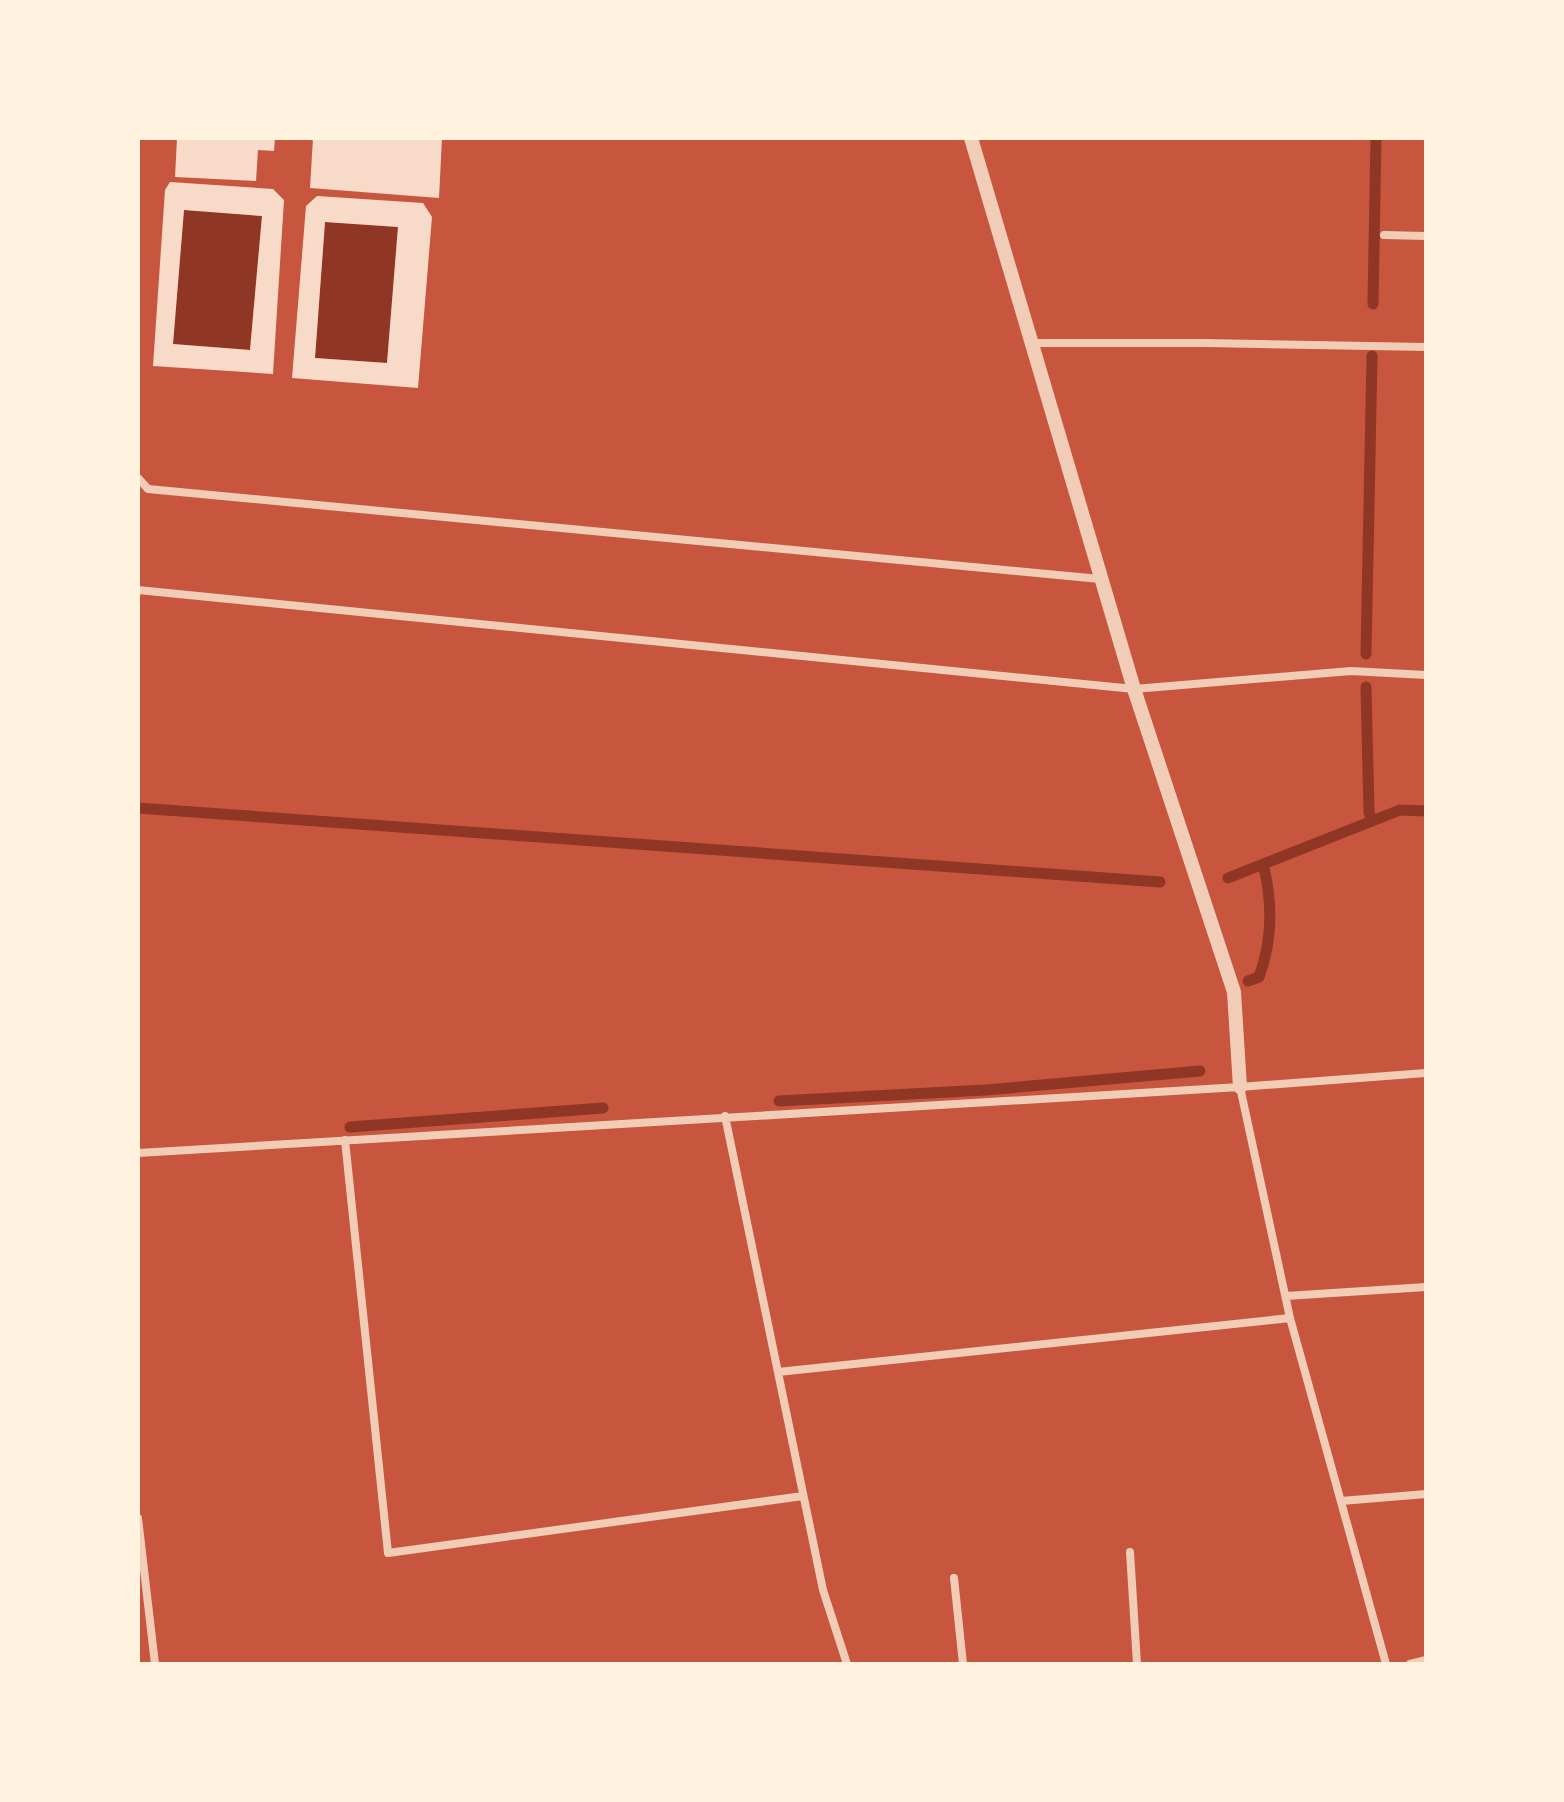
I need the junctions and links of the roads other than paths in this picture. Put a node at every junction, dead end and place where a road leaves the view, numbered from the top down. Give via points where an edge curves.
1 (971, 138) edge
2 (1384, 235) dead end
3 (1426, 236) edge
4 (1033, 343) junction
5 (1426, 347) edge
6 (138, 478) edge
7 (1100, 579) junction
8 (138, 590) edge
9 (1426, 675) edge
10 (1134, 689) junction
11 (1426, 1073) edge
12 (1240, 1087) junction
13 (725, 1116) junction
14 (345, 1140) junction
15 (138, 1153) edge
16 (1426, 1287) edge
17 (1286, 1296) junction
18 (1290, 1318) junction
19 (778, 1372) junction
20 (1426, 1494) edge
21 (803, 1496) junction
22 (1341, 1501) junction
23 (138, 1518) edge
24 (1130, 1552) dead end
25 (954, 1578) dead end
26 (1426, 1660) edge
27 (155, 1664) edge
28 (847, 1664) edge
29 (963, 1664) edge
30 (1137, 1664) edge
31 (1386, 1664) edge
32 (1410, 1664) edge

1 - 4 street
2 - 3 street
4 - 5 street
4 - 7 street
6 - 7 street via 148,489
7 - 10 street
8 - 10 street
9 - 10 street via 1351,671
10 - 12 street via 1234,992
11 - 12 street
12 - 13 street
12 - 17 street
13 - 14 street
13 - 19 street
14 - 15 street
14 - 21 street via 388,1553
16 - 17 street
17 - 18 street
18 - 19 street
18 - 22 street
19 - 21 street
20 - 22 street
21 - 28 street via 823,1590
22 - 31 street
23 - 27 street
24 - 30 street
25 - 29 street
26 - 32 street

